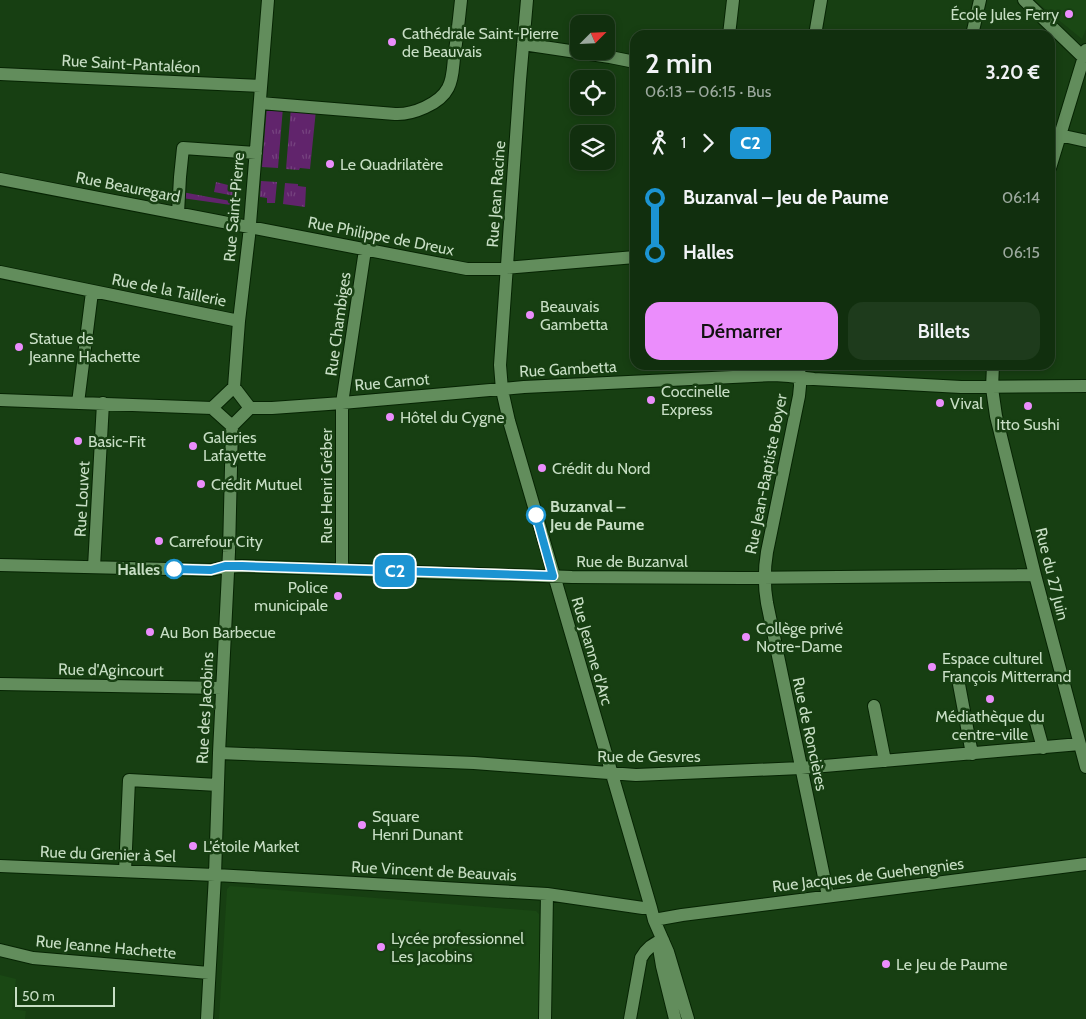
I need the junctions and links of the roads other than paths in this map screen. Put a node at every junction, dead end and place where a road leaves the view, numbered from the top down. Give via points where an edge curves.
1 (268, 0) edge
2 (461, 0) edge
3 (527, 0) edge
4 (733, 0) edge
5 (821, 0) edge
6 (980, 0) edge
7 (1024, 0) edge
8 (730, 30) edge
9 (816, 30) edge
10 (973, 30) edge
11 (523, 44) junction
12 (1085, 54) edge
13 (630, 61) edge
14 (0, 74) edge
15 (261, 86) junction
16 (260, 103) junction
17 (1059, 135) junction
18 (1086, 141) edge
19 (1055, 150) edge
20 (256, 153) junction
21 (0, 179) edge
22 (178, 213) junction
23 (249, 227) junction
24 (365, 250) junction
25 (630, 257) edge
26 (507, 268) junction
27 (0, 272) edge
28 (92, 292) junction
29 (239, 321) junction
30 (993, 370) edge
31 (799, 371) edge
32 (1086, 386) edge
33 (234, 387) junction
34 (992, 388) junction
35 (502, 390) junction
36 (0, 400) edge
37 (78, 402) junction
38 (103, 403) junction
39 (342, 403) junction
40 (212, 408) junction
41 (250, 408) junction
42 (232, 426) junction
43 (0, 565) edge
44 (228, 566) junction
45 (94, 568) junction
46 (342, 569) junction
47 (1036, 575) junction
48 (553, 576) junction
49 (764, 578) junction
50 (958, 679) dead end
51 (0, 684) edge
52 (222, 688) junction
53 (874, 706) dead end
54 (1035, 720) dead end
55 (1080, 744) junction
56 (1042, 748) junction
57 (219, 753) junction
58 (972, 754) junction
59 (885, 761) junction
60 (1086, 767) edge
61 (801, 768) junction
62 (611, 774) junction
63 (218, 785) junction
64 (1086, 864) edge
65 (0, 866) edge
66 (125, 871) junction
67 (215, 875) junction
68 (547, 894) junction
69 (828, 896) junction
70 (652, 914) junction
71 (660, 941) junction
72 (0, 950) edge
73 (209, 972) junction
74 (207, 1019) edge
75 (545, 1019) edge
76 (630, 1019) edge
77 (675, 1019) edge
78 (688, 1019) edge

1 - 15 street, Rue Saint-Pierre
2 - 16 street via 448,88 438,99 419,110 395,114
3 - 11 street, Rue Jean Racine
4 - 8 street
5 - 9 street
6 - 10 street
7 - 12 street
11 - 13 street
11 - 26 street, Rue Jean Racine
12 - 17 street
14 - 15 street, Rue Saint-Pantaléon
15 - 16 street, Rue Saint-Pierre
16 - 20 street, Rue Saint-Pierre
17 - 18 street
17 - 19 street
20 - 22 street via 183,148
20 - 23 street, Rue Saint-Pierre
21 - 22 street, Rue Beauregard
22 - 23 street, Rue Beauregard
23 - 24 street, Rue Philippe de Dreux
23 - 29 street, Rue Saint-Pierre
24 - 26 street, Rue Philippe de Dreux via 467,269
24 - 39 street, Rue Chambiges
25 - 26 street, Rue Philippe de Dreux
26 - 35 street, Rue Jean Racine via 500,365
27 - 28 street, Rue de la Taillerie
28 - 29 street, Rue de la Taillerie
28 - 37 street
29 - 33 street, Rue Saint-Pierre
30 - 34 street, Rue du 27 Juin
31 - 34 street, Rue Gambetta via 814,379
31 - 35 street, Rue Gambetta
31 - 49 street, Rue Jean-Baptiste Boyer via 798,396
32 - 34 street, Rue Gambetta
33 - 40 street
33 - 41 street
34 - 47 street, Rue du 27 Juin via 996,416
35 - 39 street, Rue Carnot
35 - 48 street, Rue Jeanne d'Arc
36 - 37 street
37 - 38 street
38 - 40 street
38 - 45 street, Rue Louvet
39 - 41 street, Rue Carnot
39 - 46 street, Rue Henri Gréber
40 - 42 street
41 - 42 street
42 - 44 street, Rue des Jacobins
43 - 45 street, Rue de Buzanval
44 - 45 street, Rue de Buzanval via 211,570
44 - 46 street, Rue de Buzanval
44 - 52 street, Rue des Jacobins
46 - 48 street, Rue de Buzanval
47 - 49 street, Rue de Buzanval
47 - 55 street, Rue du 27 Juin
48 - 49 street, Rue de Buzanval
48 - 62 street, Rue Jeanne d'Arc
49 - 61 street, Rue de Roncières
50 - 58 street
51 - 52 street, Rue d'Agincourt
52 - 57 street, Rue des Jacobins
53 - 59 street
54 - 56 street
55 - 56 street, Rue de Gesvres
55 - 60 street, Rue du 27 Juin
56 - 58 street, Rue de Gesvres
57 - 62 street, Rue de Gesvres via 474,763
57 - 63 street, Rue des Jacobins
58 - 59 street, Rue de Gesvres
59 - 61 street, Rue de Gesvres
61 - 62 street, Rue de Gesvres
61 - 69 street, Rue de Roncières
62 - 70 street, Rue Jeanne d'Arc
63 - 66 street via 129,780
63 - 67 street, Rue des Jacobins
64 - 69 street, Rue Jacques de Guehengnies
65 - 66 street, Rue du Grenier à Sel
66 - 67 street, Rue du Grenier à Sel
67 - 68 street, Rue Vincent de Beauvais
67 - 73 street, Rue des Jacobins
68 - 70 street, Rue Vincent de Beauvais via 643,908
68 - 75 street
69 - 70 street, Rue Jacques de Guehengnies via 682,915
70 - 71 street, Rue Jeanne d'Arc
71 - 76 street via 648,948 641,958
71 - 77 street, Rue Jeanne d'Arc via 662,966
71 - 78 street, Rue Jeanne d'Arc via 668,952
72 - 73 street, Rue Jeanne Hachette via 33,958
73 - 74 street, Rue des Jacobins

